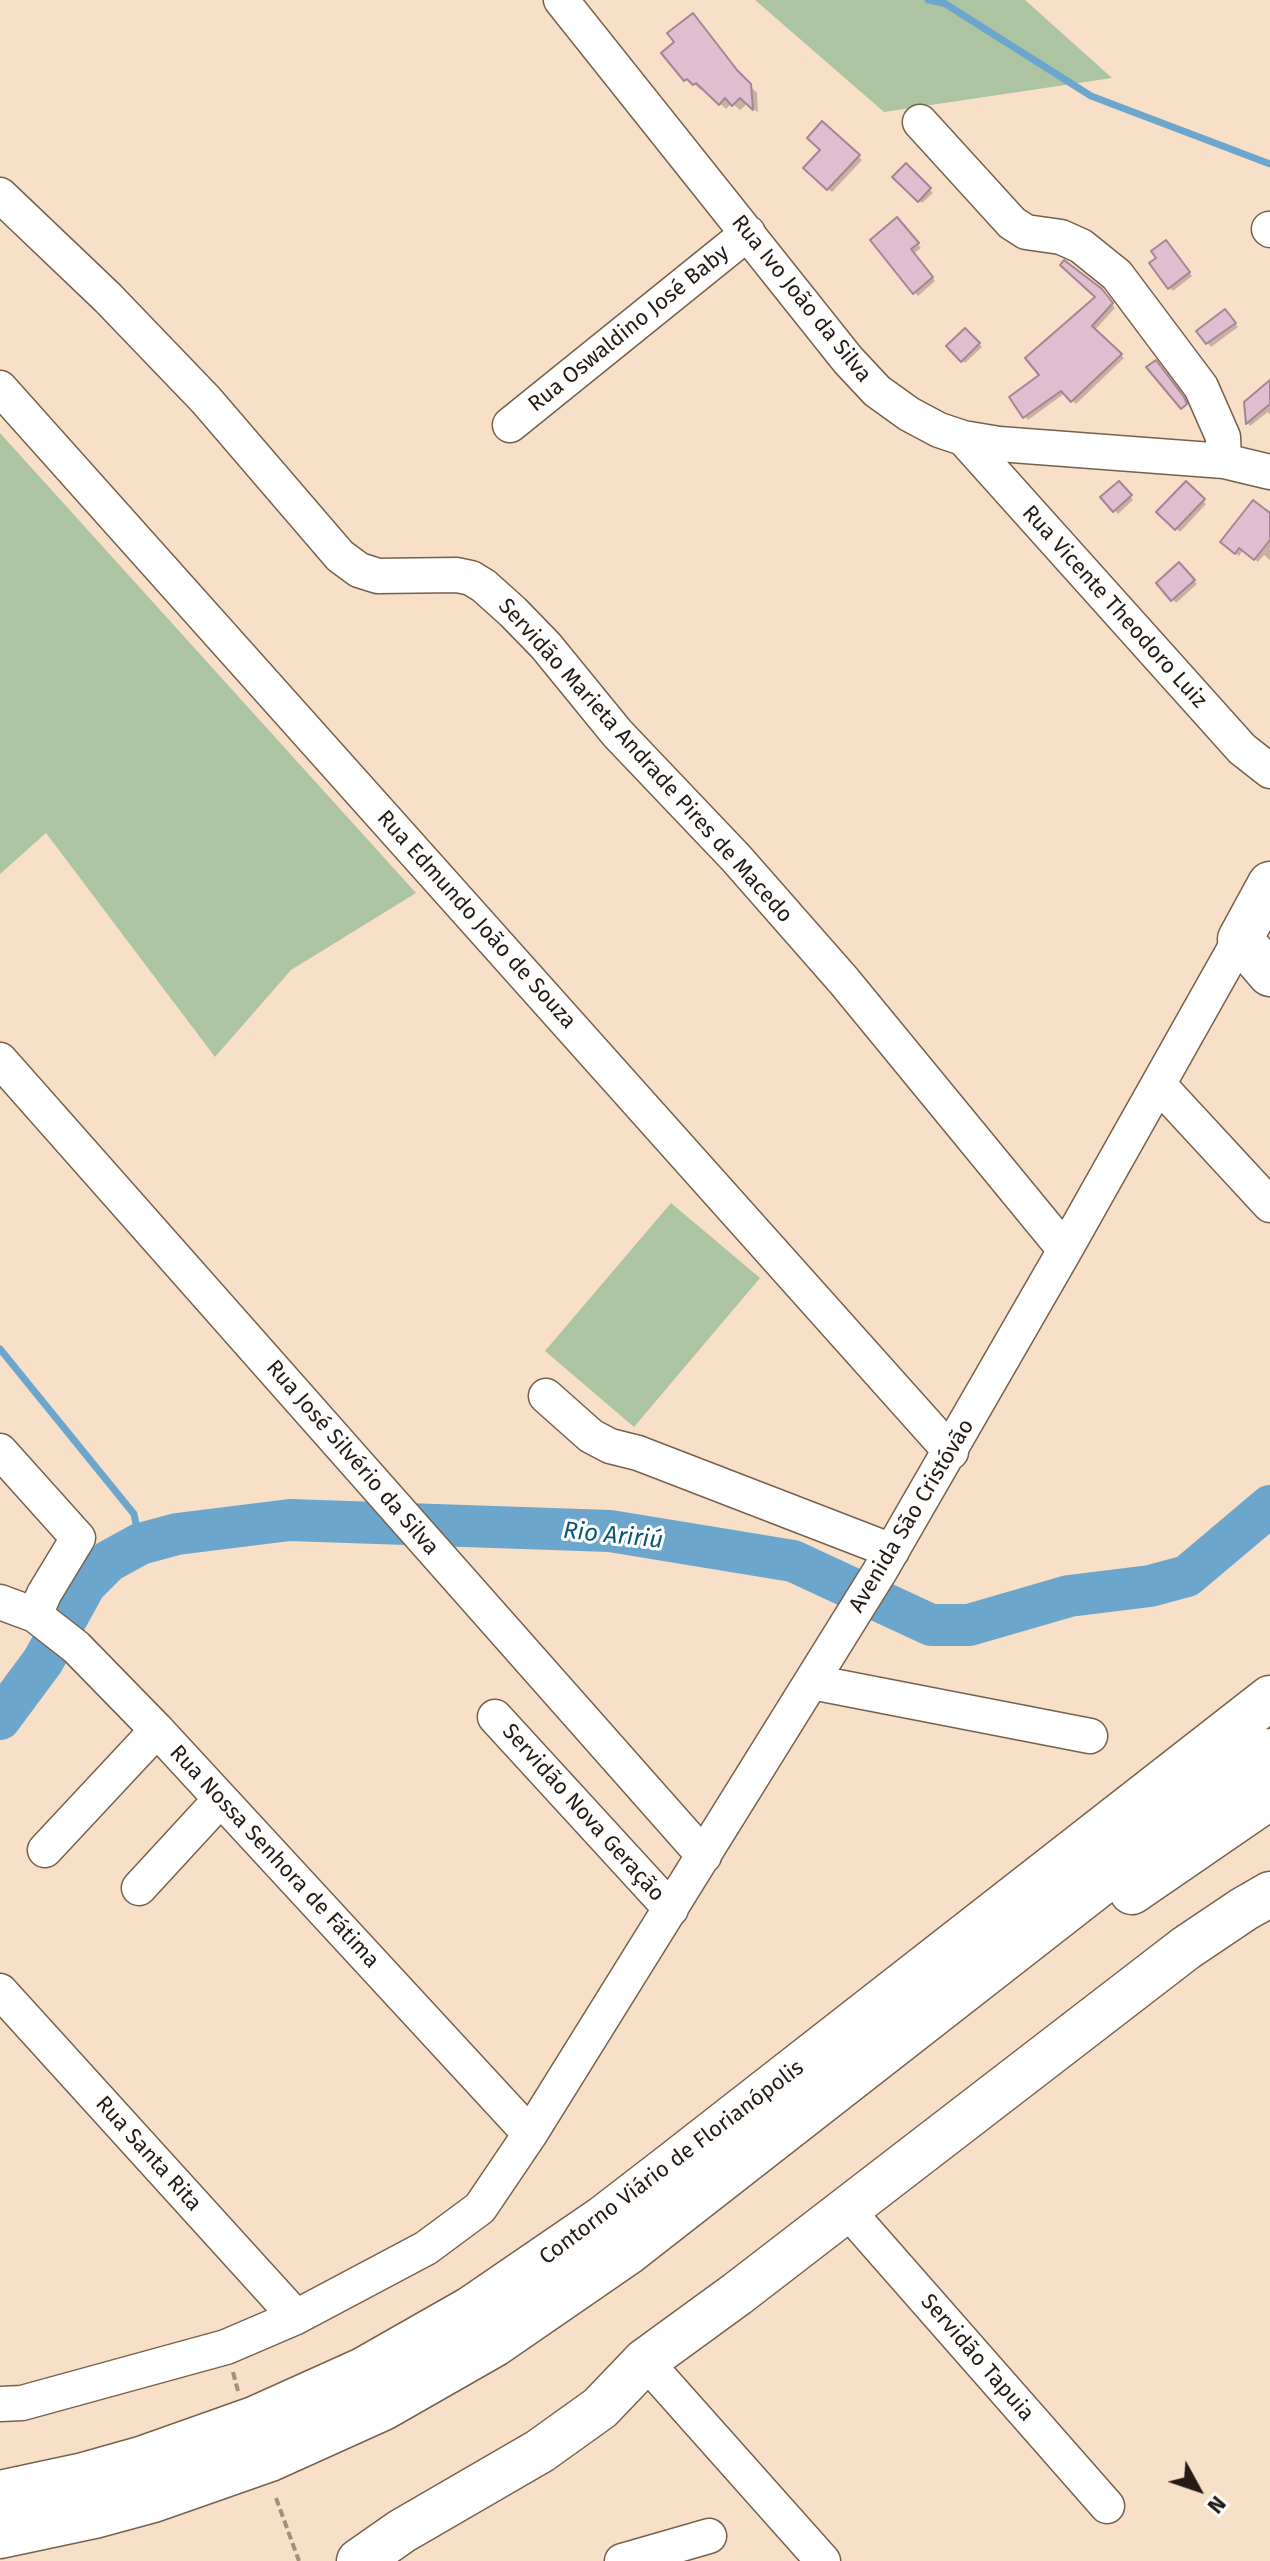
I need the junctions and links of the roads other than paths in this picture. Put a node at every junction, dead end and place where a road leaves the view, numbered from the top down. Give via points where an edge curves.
1 (561, 0) edge
2 (920, 122) dead end
3 (0, 195) edge
4 (748, 233) junction
5 (0, 388) edge
6 (510, 425) dead end
7 (963, 438) junction
8 (1224, 461) junction
9 (1270, 472) edge
10 (1270, 771) edge
11 (1270, 884) edge
12 (1240, 939) junction
13 (1270, 974) edge
14 (0, 1060) edge
15 (1159, 1085) junction
16 (1270, 1205) edge
17 (1065, 1250) junction
18 (546, 1396) dead end
19 (0, 1451) edge
20 (951, 1452) junction
21 (886, 1561) junction
22 (0, 1602) edge
23 (42, 1619) junction
24 (812, 1682) junction
25 (1270, 1698) edge
26 (495, 1717) dead end
27 (157, 1730) junction
28 (1090, 1736) dead end
29 (1270, 1751) edge
30 (1270, 1797) edge
31 (220, 1800) junction
32 (45, 1850) dead end
33 (704, 1856) junction
34 (139, 1888) dead end
35 (1270, 1894) edge
36 (671, 1909) junction
37 (990, 1971) junction
38 (0, 1991) edge
39 (530, 2134) junction
40 (847, 2210) junction
41 (296, 2317) junction
42 (645, 2361) junction
43 (0, 2404) edge
44 (0, 2493) edge
45 (1107, 2506) dead end
46 (0, 2536) edge
47 (709, 2536) dead end
48 (359, 2561) edge
49 (622, 2561) edge
50 (823, 2561) edge

1 - 4 street, Rua Ivo João da Silva
2 - 8 street via 1012,223 1026,232 1081,246 1117,275 1201,387 1223,437
3 - 17 street, Servidão Marieta Andrade Pires de Macedo via 206,400 340,556 378,576 471,578 513,612 844,981
4 - 6 street, Rua Oswaldino José Baby
4 - 7 street, Rua Ivo João da Silva via 877,391 909,414
5 - 20 street, Rua Edmundo João de Souza
7 - 8 street, Rua Ivo João da Silva
7 - 10 street, Rua Vicente Theodoro Luiz via 1242,749
8 - 9 street, Rua Ivo João da Silva
11 - 12 main road, Avenida São Cristóvão
12 - 13 main road
12 - 15 street, Avenida São Cristóvão
14 - 33 street, Rua José Silvério da Silva
15 - 16 street
15 - 17 street, Avenida São Cristóvão
17 - 20 street, Avenida São Cristóvão
18 - 21 street via 610,1446 638,1453
19 - 23 street via 78,1538 44,1594
20 - 21 street, Avenida São Cristóvão
21 - 24 street, Avenida São Cristóvão
22 - 23 street, Rua Nossa Senhora de Fátima
23 - 27 street, Rua Nossa Senhora de Fátima
24 - 28 street
24 - 33 street, Avenida São Cristóvão
25 - 44 main road, Contorno Viário de Florianópolis via 637,2192 472,2308 363,2370 254,2419 141,2459
26 - 36 street, Servidão Nova Geração
27 - 31 street, Rua Nossa Senhora de Fátima
27 - 32 street
29 - 37 main road, Contorno Viário de Florianópolis
30 - 37 main road via 1111,1906
31 - 34 street
31 - 39 street, Rua Nossa Senhora de Fátima
33 - 36 street, Avenida São Cristóvão
35 - 40 main road via 1186,1948
36 - 39 street, Avenida São Cristóvão
37 - 46 main road, Contorno Viário de Florianópolis via 627,2253 437,2378 327,2435 212,2481 94,2516
38 - 41 street, Rua Santa Rita
39 - 41 street, Avenida São Cristóvão via 480,2208 457,2227
40 - 42 main road
40 - 45 street, Servidão Tapuia
41 - 43 street, Avenida São Cristóvão via 226,2347 22,2403
42 - 48 main road via 600,2408 540,2451
42 - 50 street
47 - 49 street

